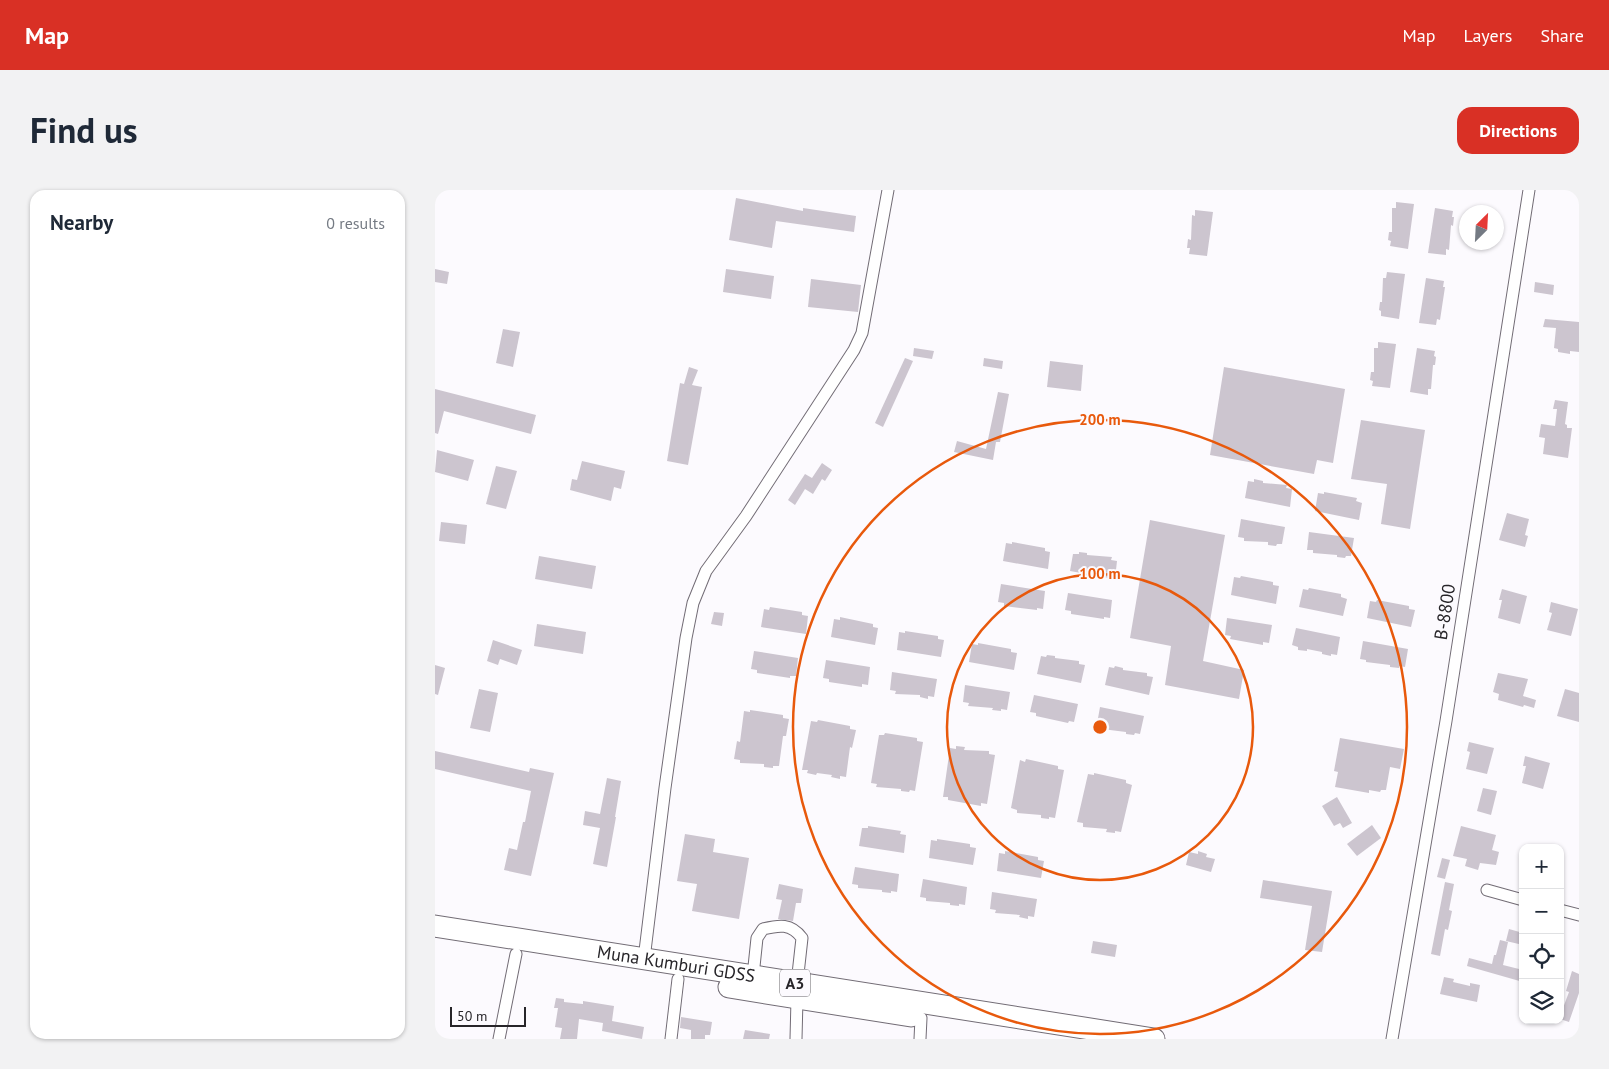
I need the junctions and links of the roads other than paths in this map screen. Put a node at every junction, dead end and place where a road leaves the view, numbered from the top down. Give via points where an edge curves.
1 (888, 190) edge
2 (1529, 190) edge
3 (1487, 890) dead end
4 (1519, 899) edge
5 (1564, 911) edge
6 (1579, 915) edge
7 (435, 926) edge
8 (435, 941) edge
9 (516, 954) junction
10 (644, 959) junction
11 (753, 976) junction
12 (678, 979) junction
13 (797, 991) junction
14 (921, 1018) junction
15 (499, 1039) edge
16 (671, 1039) edge
17 (796, 1039) edge
18 (920, 1039) edge
19 (1060, 1039) edge
20 (1154, 1039) edge
21 (1392, 1039) edge

1 - 10 street via 862,334 707,571 693,603 665,788
2 - 21 street, B-8800 via 1446,721
3 - 4 street
5 - 6 street
7 - 10 highway, Muna Kumburi GDSS / A3
8 - 9 highway, Muna Kumburi GDSS / A3
9 - 12 highway, Muna Kumburi GDSS / A3
9 - 15 street
10 - 11 highway, Muna Kumburi GDSS / A3
11 - 13 highway, Muna Kumburi GDSS / A3
11 - 13 street via 757,938 763,929 778,925 795,929 802,938
12 - 13 highway, Muna Kumburi GDSS / A3
12 - 16 street
13 - 14 highway, Muna Kumburi GDSS / A3
13 - 17 street
13 - 20 highway, Muna Kumburi GDSS / A3
14 - 18 street
14 - 19 highway, Muna Kumburi GDSS / A3

